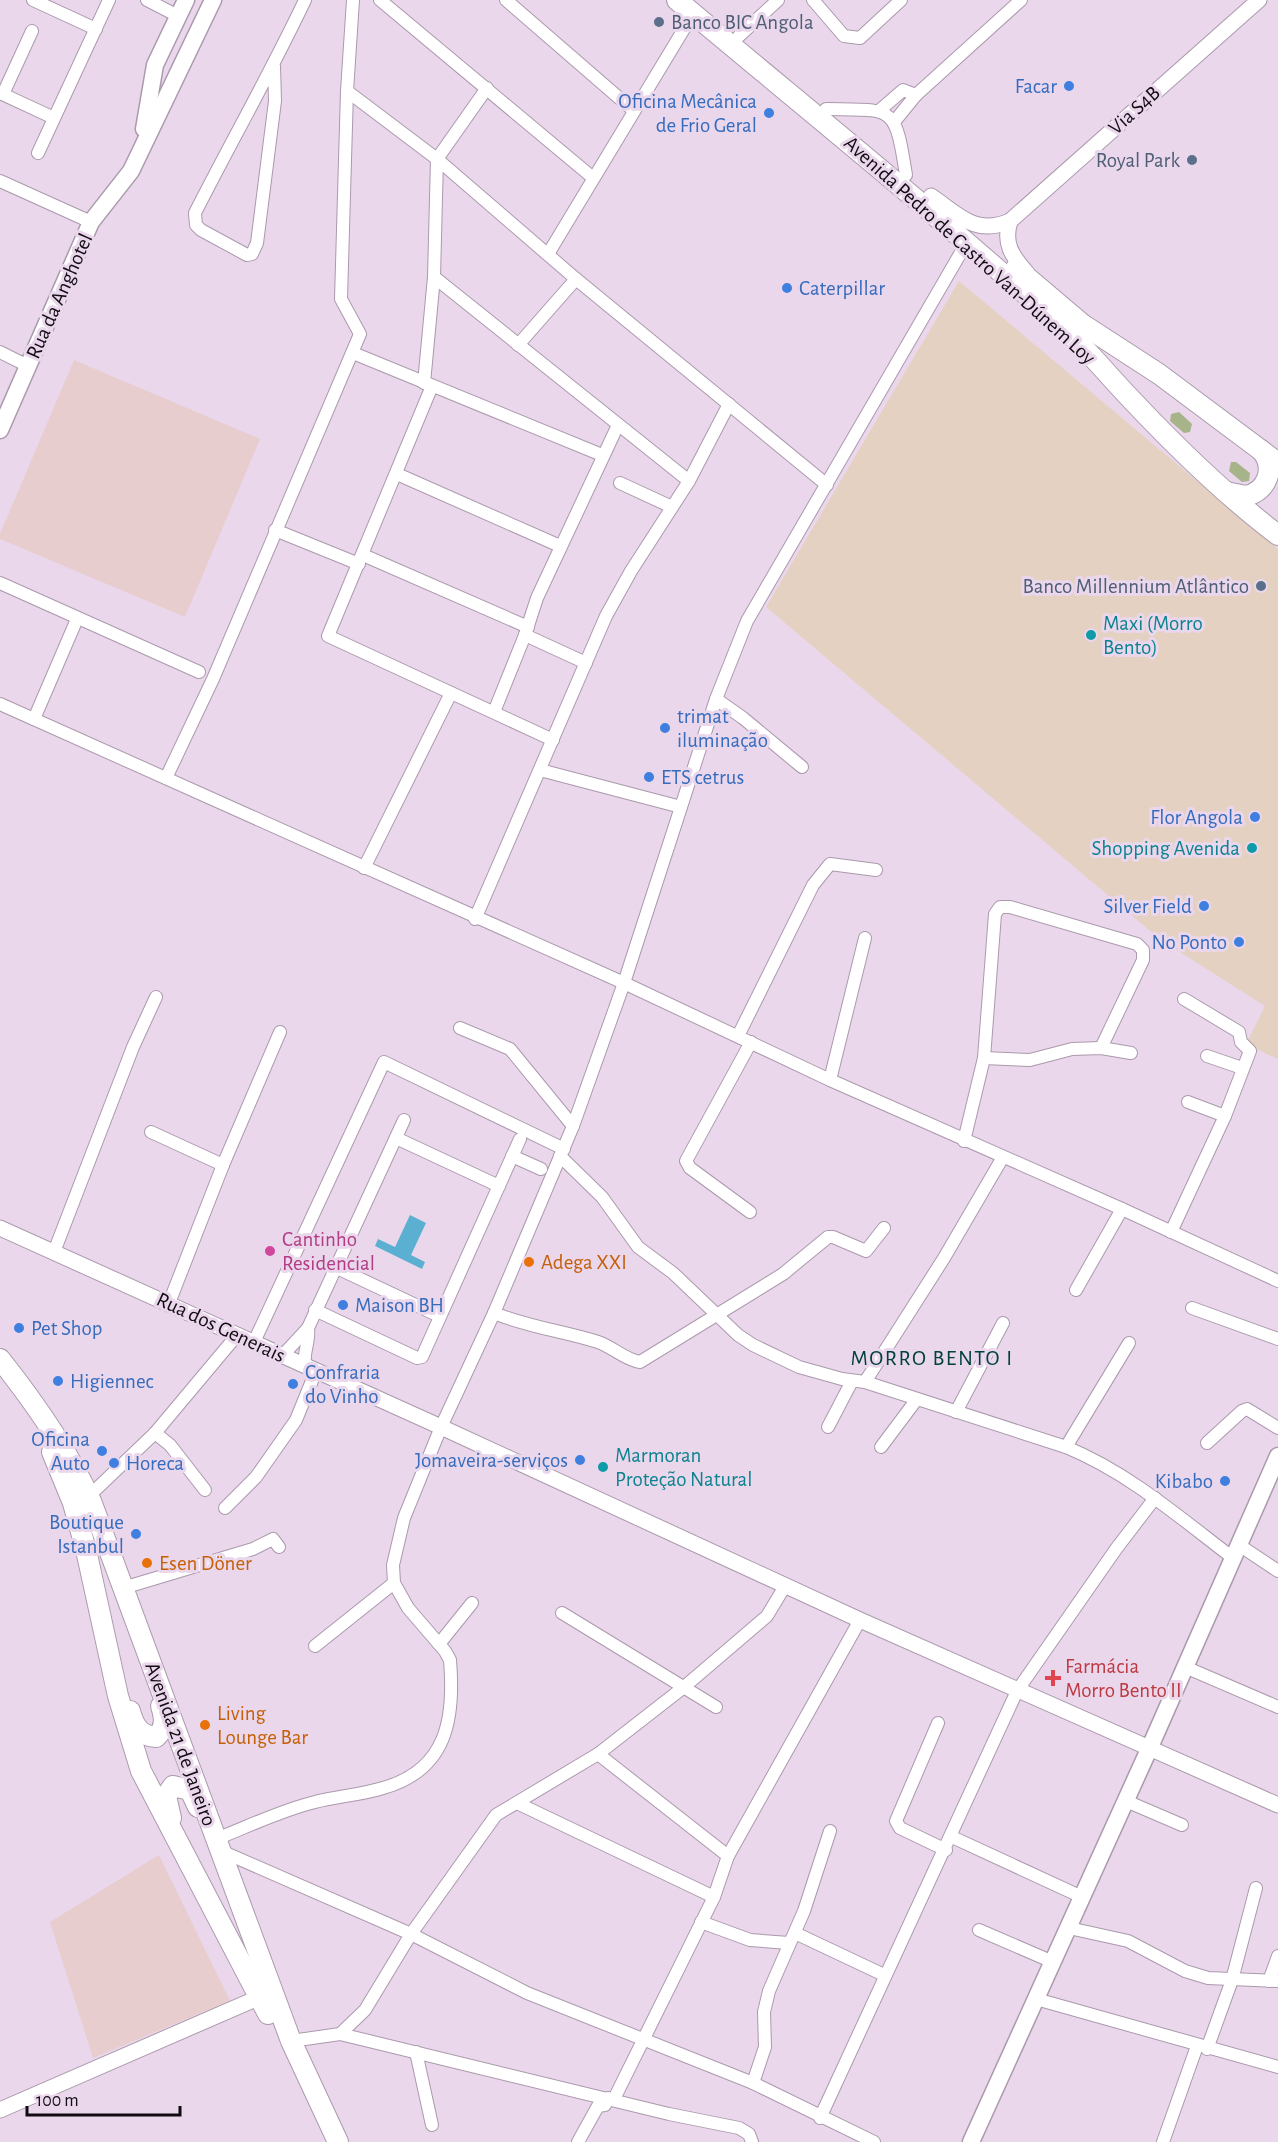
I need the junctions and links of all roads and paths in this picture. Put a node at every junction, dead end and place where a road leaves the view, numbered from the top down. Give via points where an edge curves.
1 (33, 0) edge
2 (109, 0) edge
3 (147, 0) edge
4 (213, 0) edge
5 (305, 0) edge
6 (354, 0) edge
7 (380, 0) edge
8 (506, 0) edge
9 (677, 0) edge
10 (778, 0) edge
11 (813, 0) edge
12 (901, 0) edge
13 (1021, 0) edge
14 (1259, 0) edge
15 (183, 4) edge
16 (694, 7) edge
17 (96, 29) junction
18 (32, 31) dead end
19 (739, 36) junction
20 (274, 66) junction
21 (487, 88) junction
22 (347, 91) junction
23 (2, 93) edge
24 (255, 95) junction
25 (916, 95) junction
26 (275, 101) junction
27 (826, 109) junction
28 (633, 110) junction
29 (880, 110) junction
30 (54, 118) junction
31 (894, 122) junction
32 (38, 153) dead end
33 (436, 159) junction
34 (131, 171) junction
35 (906, 175) junction
36 (592, 177) junction
37 (1, 184) edge
38 (931, 196) junction
39 (1010, 220) junction
40 (91, 222) junction
41 (967, 242) junction
42 (548, 254) junction
43 (434, 278) junction
44 (576, 279) junction
45 (1041, 289) junction
46 (518, 345) junction
47 (0, 352) edge
48 (353, 353) junction
49 (28, 366) junction
50 (428, 385) junction
51 (729, 404) junction
52 (618, 425) junction
53 (0, 430) edge
54 (1258, 447) junction
55 (602, 454) junction
56 (1278, 463) edge
57 (398, 474) junction
58 (689, 481) junction
59 (620, 483) dead end
60 (827, 485) junction
61 (1224, 490) junction
62 (672, 507) junction
63 (275, 530) junction
64 (1278, 535) edge
65 (560, 546) junction
66 (361, 560) junction
67 (0, 583) edge
68 (77, 619) junction
69 (526, 631) junction
70 (586, 663) junction
71 (199, 672) dead end
72 (451, 693) junction
73 (716, 699) junction
74 (0, 704) edge
75 (494, 712) junction
76 (34, 719) junction
77 (552, 740) junction
78 (802, 767) dead end
79 (540, 770) junction
80 (166, 778) junction
81 (681, 807) junction
82 (364, 868) junction
83 (876, 870) dead end
84 (475, 919) junction
85 (866, 938) dead end
86 (624, 983) junction
87 (156, 997) dead end
88 (1184, 999) dead end
89 (460, 1028) dead end
90 (280, 1032) dead end
91 (738, 1036) junction
92 (751, 1042) junction
93 (1101, 1048) junction
94 (1131, 1053) dead end
95 (1207, 1056) dead end
96 (984, 1058) junction
97 (1242, 1068) junction
98 (830, 1080) junction
99 (1188, 1102) dead end
100 (1225, 1116) junction
101 (404, 1120) dead end
102 (573, 1126) junction
103 (151, 1132) dead end
104 (396, 1138) junction
105 (520, 1139) dead end
106 (964, 1141) junction
107 (562, 1153) junction
108 (512, 1156) junction
109 (1002, 1157) junction
110 (223, 1165) junction
111 (541, 1169) dead end
112 (499, 1186) junction
113 (1122, 1209) junction
114 (750, 1212) dead end
115 (0, 1228) edge
116 (884, 1228) dead end
117 (1171, 1232) junction
118 (54, 1252) junction
119 (335, 1267) junction
120 (1278, 1281) edge
121 (1076, 1290) dead end
122 (169, 1303) junction
123 (1192, 1308) dead end
124 (315, 1310) junction
125 (494, 1313) junction
126 (716, 1314) junction
127 (440, 1316) junction
128 (1003, 1323) dead end
129 (238, 1334) junction
130 (305, 1334) junction
131 (1278, 1339) edge
132 (254, 1342) junction
133 (1129, 1343) dead end
134 (282, 1356) junction
135 (0, 1359) edge
136 (311, 1368) junction
137 (0, 1375) edge
138 (852, 1381) junction
139 (866, 1382) junction
140 (916, 1399) junction
141 (956, 1412) junction
142 (441, 1426) junction
143 (828, 1427) dead end
144 (1278, 1428) edge
145 (155, 1433) junction
146 (1207, 1443) dead end
147 (881, 1447) dead end
148 (1066, 1447) junction
149 (1278, 1456) edge
150 (205, 1490) dead end
151 (89, 1496) junction
152 (1155, 1498) junction
153 (225, 1508) dead end
154 (279, 1547) dead end
155 (1236, 1552) junction
156 (1278, 1571) edge
157 (394, 1583) junction
158 (785, 1586) junction
159 (125, 1594) junction
160 (472, 1603) dead end
161 (101, 1610) junction
162 (562, 1613) dead end
163 (860, 1620) junction
164 (439, 1644) junction
165 (315, 1646) dead end
166 (1185, 1667) junction
167 (684, 1688) junction
168 (1017, 1691) junction
169 (716, 1707) dead end
170 (1278, 1707) edge
171 (938, 1723) dead end
172 (1150, 1747) junction
173 (598, 1754) junction
174 (1126, 1801) junction
175 (517, 1803) junction
176 (1278, 1805) edge
177 (1182, 1825) dead end
178 (830, 1831) dead end
179 (952, 1837) junction
180 (219, 1845) junction
181 (946, 1850) junction
182 (728, 1856) junction
183 (1256, 1888) dead end
184 (714, 1897) junction
185 (1082, 1897) junction
186 (701, 1922) junction
187 (1069, 1928) junction
188 (979, 1930) dead end
189 (411, 1934) junction
190 (792, 1938) junction
191 (1278, 1956) edge
192 (251, 1962) junction
193 (1053, 1962) junction
194 (884, 1975) junction
195 (1232, 1980) junction
196 (1274, 1981) edge
197 (260, 1997) junction
198 (1036, 1999) junction
199 (340, 2034) junction
200 (644, 2038) junction
201 (291, 2041) junction
202 (1202, 2047) junction
203 (417, 2052) junction
204 (1278, 2067) edge
205 (753, 2082) junction
206 (611, 2099) junction
207 (0, 2110) edge
208 (820, 2118) junction
209 (432, 2125) dead end
210 (325, 2142) edge
211 (338, 2142) edge
212 (578, 2142) edge
213 (752, 2142) edge
214 (874, 2142) edge
215 (971, 2142) edge
216 (1163, 2142) edge

1 - 17 street
2 - 17 street
3 - 15 street
4 - 34 main road, Rua da Anghotel
5 - 20 street
6 - 22 street
7 - 21 street
8 - 28 street
9 - 16 main road, Avenida Pedro de Castro Van-Dúnem Loy
10 - 19 street
11 - 12 street via 851,39 861,38
13 - 25 street
14 - 39 street, Via S4B
15 - 34 main road, Rua da Anghotel via 155,64 147,123
16 - 19 main road, Avenida Pedro de Castro Van-Dúnem Loy
16 - 28 street
16 - 41 main road, Avenida Pedro de Castro Van-Dúnem Loy
17 - 30 street
18 - 23 street
19 - 27 main road, Avenida Pedro de Castro Van-Dúnem Loy
20 - 24 street
20 - 26 street
21 - 33 street
21 - 36 street
22 - 33 street
22 - 48 street via 341,300 360,334
23 - 30 street
24 - 26 street
24 - 26 street via 194,219 201,230 247,255 252,254 257,243
25 - 29 street via 903,90
25 - 31 street
27 - 29 street
27 - 35 main road, Avenida Pedro de Castro Van-Dúnem Loy
28 - 36 street
29 - 31 street
30 - 32 street
31 - 35 street
33 - 42 street
33 - 43 street
34 - 40 main road, Rua da Anghotel
35 - 38 main road, Avenida Pedro de Castro Van-Dúnem Loy
36 - 42 street
37 - 40 street
38 - 39 street via 984,228
38 - 45 main road, Avenida Pedro de Castro Van-Dúnem Loy
39 - 45 street via 1006,240 1009,249
40 - 49 main road, Rua da Anghotel
41 - 60 street
41 - 61 main road, Avenida Pedro de Castro Van-Dúnem Loy via 1073,337
42 - 44 street
43 - 46 street
43 - 50 street
44 - 46 street
44 - 51 street
45 - 54 main road, Avenida Pedro de Castro Van-Dúnem Loy via 1082,324 1144,363
46 - 52 street
47 - 49 street
48 - 50 street
48 - 63 street
49 - 53 main road, Rua da Anghotel
50 - 55 street
50 - 57 street
51 - 58 street
51 - 60 street
52 - 55 street
52 - 58 street
54 - 56 main road, Avenida Pedro de Castro Van-Dúnem Loy
54 - 61 main road via 1269,466 1262,488 1241,497
55 - 65 street
57 - 65 street
57 - 66 street
58 - 62 street
59 - 62 street
60 - 73 street via 747,621
61 - 64 main road, Avenida Pedro de Castro Van-Dúnem Loy
62 - 70 street via 606,616
63 - 66 street
63 - 80 street
65 - 69 street
66 - 69 street
66 - 72 street via 328,637
67 - 68 street
68 - 71 street
68 - 76 street
69 - 70 street
69 - 75 street
70 - 77 street
72 - 75 street
72 - 82 street
73 - 78 street
73 - 81 street
74 - 76 street
75 - 77 street
76 - 80 street
77 - 79 street
79 - 81 street
79 - 84 street
80 - 82 street
81 - 86 street
82 - 84 street
83 - 91 street via 834,864 824,869
84 - 86 street
85 - 98 street
86 - 91 street
86 - 102 street
87 - 118 street
88 - 97 street via 1239,1032 1242,1044 1250,1051
89 - 102 street via 510,1049
90 - 110 street
91 - 92 street
92 - 98 street
92 - 114 street via 686,1161
93 - 94 street
93 - 96 street via 1072,1049 1030,1060
93 - 96 street via 1143,960 1143,950 1137,944 1005,906 995,914
95 - 97 street
96 - 106 street
97 - 100 street
98 - 106 street
99 - 100 street
100 - 117 street
101 - 104 street
102 - 107 street
103 - 110 street
104 - 112 street
104 - 119 street
105 - 108 street
106 - 109 street
107 - 125 street
107 - 126 street via 602,1197 638,1247
107 - 132 street via 384,1062
108 - 111 street
108 - 112 street
109 - 113 street
109 - 139 street via 945,1258
110 - 122 street
112 - 127 street
113 - 117 street
113 - 121 street
115 - 118 street, Rua dos Generais
116 - 126 street via 866,1251 828,1237 783,1274
117 - 120 street
118 - 122 street, Rua dos Generais
119 - 124 street
119 - 127 street
122 - 129 street, Rua dos Generais
123 - 131 street
124 - 127 street via 420,1358
124 - 130 street
125 - 126 street via 527,1326 602,1344 640,1362
125 - 142 street
126 - 138 street via 738,1335 771,1354
128 - 141 street
129 - 132 street, Rua dos Generais
129 - 145 street
130 - 134 street
130 - 136 street via 304,1352
132 - 134 street, Rua dos Generais
133 - 148 street
134 - 136 street, Rua dos Generais
135 - 151 main road, Avenida 21 de Janeiro via 28,1395
136 - 142 street, Rua dos Generais
136 - 153 street via 296,1419 256,1477
137 - 161 main road, Avenida 21 de Janeiro via 35,1422 62,1473
138 - 139 street
138 - 143 street
139 - 140 street
140 - 141 street
140 - 147 street
141 - 148 street
142 - 157 street via 404,1518 393,1565
142 - 158 street, Rua dos Generais
144 - 146 street via 1247,1409
145 - 150 street via 170,1445
145 - 151 street
148 - 152 street via 1096,1460
149 - 155 main road
151 - 159 main road, Avenida 21 de Janeiro
152 - 155 street
152 - 168 street
154 - 159 street via 273,1539
155 - 156 street
155 - 166 main road
157 - 164 street via 408,1608
157 - 165 street
158 - 163 street, Rua dos Generais
158 - 167 street via 767,1616
159 - 161 main road via 163,1713 162,1731 156,1737 147,1737 133,1722
159 - 180 main road, Avenida 21 de Janeiro
160 - 164 street
161 - 192 main road, Avenida 21 de Janeiro via 118,1696 141,1771
162 - 167 street
163 - 168 street, Rua dos Generais
163 - 182 street
164 - 180 street via 450,1660 449,1700 445,1738 434,1757 409,1776 383,1788 314,1802
166 - 170 street
166 - 172 main road
167 - 169 street
167 - 173 street
168 - 172 street, Rua dos Generais
168 - 179 street
171 - 181 street via 896,1821 900,1828
172 - 174 main road
172 - 176 street, Rua dos Generais
173 - 175 street
173 - 182 street
174 - 177 street
174 - 185 main road
175 - 184 street
175 - 189 street via 496,1815
178 - 190 street
179 - 181 street
179 - 185 street
180 - 189 street
180 - 192 main road, Avenida 21 de Janeiro
181 - 194 street
182 - 184 street
183 - 195 street
184 - 186 street
185 - 187 main road
186 - 190 street via 750,1940
186 - 200 street
187 - 193 main road
187 - 195 street via 1128,1941 1191,1973
188 - 193 street
189 - 199 street via 365,2010
189 - 200 street via 527,1993
190 - 194 street
190 - 205 street via 769,1991 764,2012 765,2047
191 - 196 street
192 - 192 main road via 194,1797 184,1787 173,1786 166,1796 174,1827
192 - 197 main road, Avenida 21 de Janeiro
192 - 201 main road, Avenida 21 de Janeiro
193 - 198 main road
194 - 208 street
195 - 196 street
195 - 202 street
197 - 207 street
197 - 210 main road, Avenida 21 de Janeiro
198 - 202 street
198 - 215 main road
199 - 201 street
199 - 203 street
200 - 205 street
200 - 206 street
201 - 211 main road, Avenida 21 de Janeiro
202 - 204 street
202 - 216 street
203 - 206 street
203 - 209 street
205 - 208 street
206 - 212 street via 598,2106
206 - 213 street via 739,2128 749,2134
208 - 214 street

